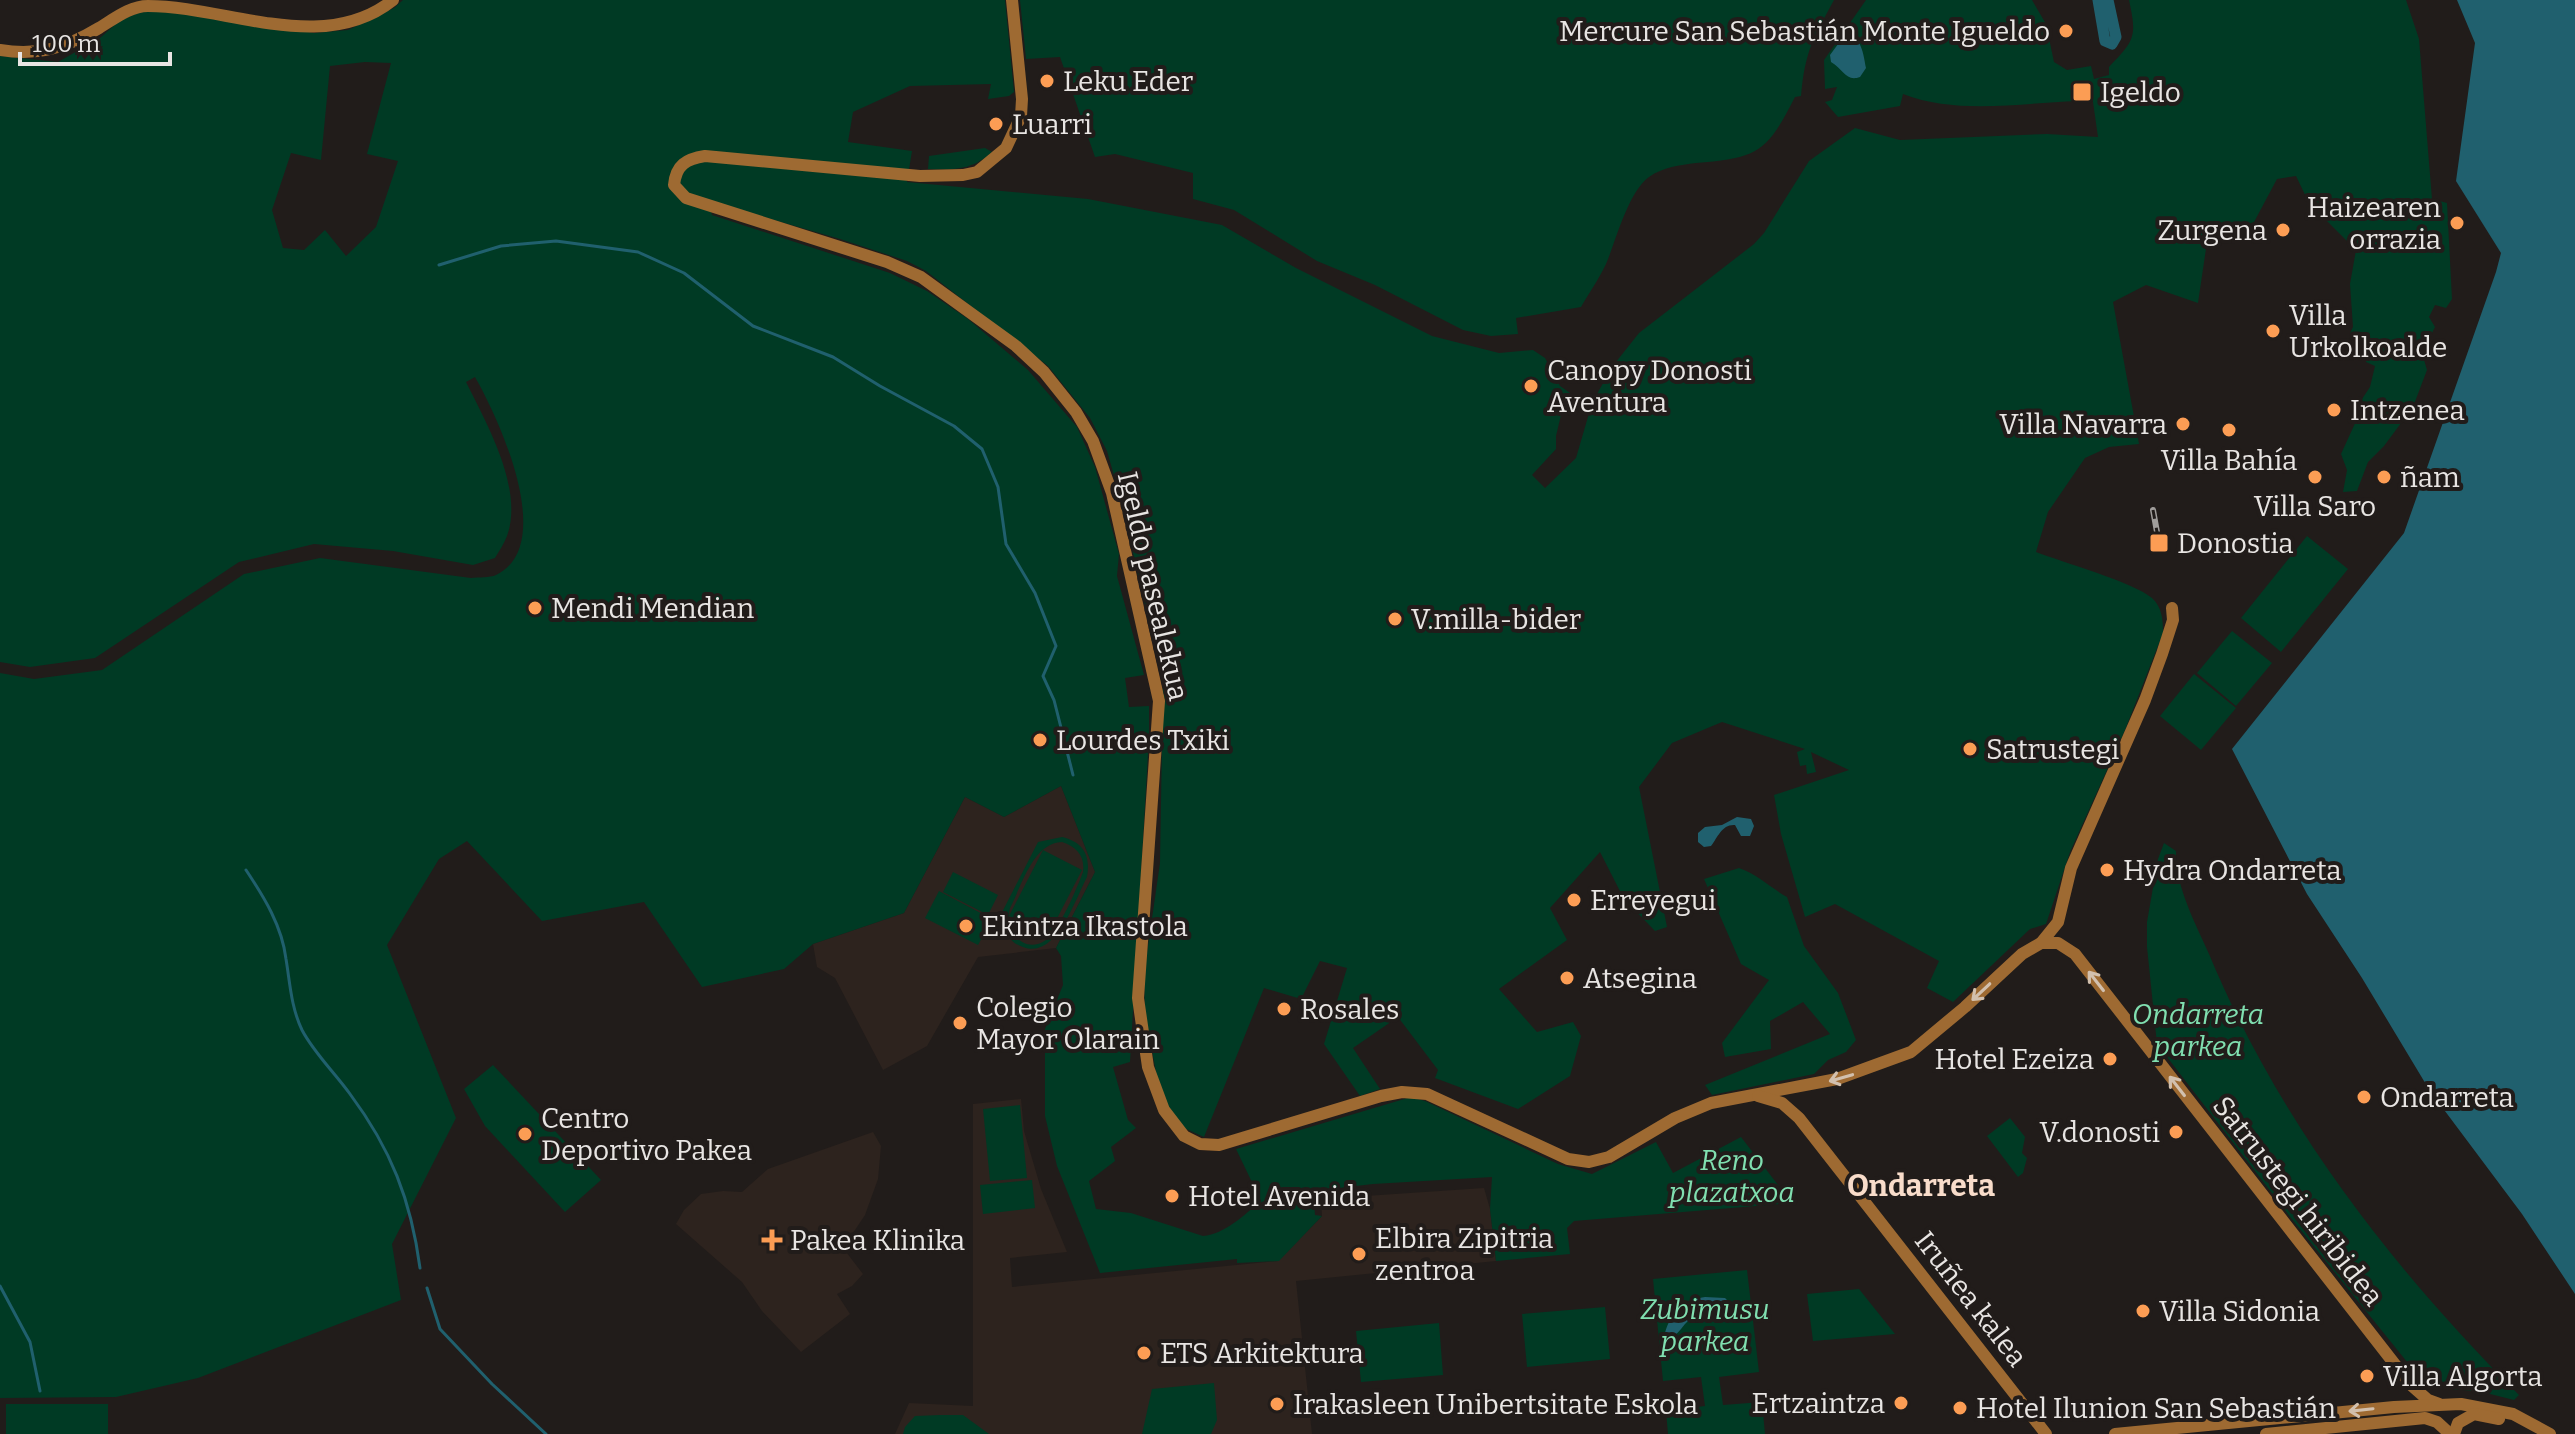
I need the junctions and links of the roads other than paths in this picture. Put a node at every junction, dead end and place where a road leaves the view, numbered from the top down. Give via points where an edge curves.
1 (393, 0) edge
2 (1012, 0) edge
3 (0, 50) edge
4 (2172, 608) dead end
5 (2058, 922) junction
6 (2041, 943) junction
7 (2066, 946) junction
8 (1808, 1085) junction
9 (1747, 1095) junction
10 (1799, 1118) junction
11 (2439, 1404) junction
12 (2513, 1414) junction
13 (2035, 1428) edge
14 (2449, 1431) edge
15 (2046, 1434) edge
16 (2115, 1434) edge
17 (2266, 1434) edge
18 (2550, 1434) edge

1 - 3 street via 370,15 327,26 141,6 60,49
2 - 9 street, Igeldo pasealekua via 1021,116 1006,148 977,172 920,176 705,156 681,164 674,185 686,198 921,277 1044,372 1093,441 1112,493 1159,701 1138,998 1148,1067 1164,1110 1184,1136 1219,1145 1381,1096 1427,1094 1568,1159 1589,1162 1609,1157 1675,1118
4 - 5 street via 2162,654 2071,868
5 - 6 street, Igeldo pasealekua
5 - 7 street
6 - 7 street
6 -> 8 street, Igeldo pasealekua via 1911,1052
11 -> 7 street, Satrustegi hiribidea via 2411,1385
8 - 9 street, Igeldo pasealekua
8 - 10 street via 1799,1095
9 - 10 street, Iruñea kalea via 1773,1098
10 - 13 street, Iruñea kalea
11 - 12 street
11 -> 16 street
12 - 14 street via 2500,1419 2474,1414
12 - 18 street
13 - 15 street, Iruñea kalea
14 - 17 street via 2425,1418

